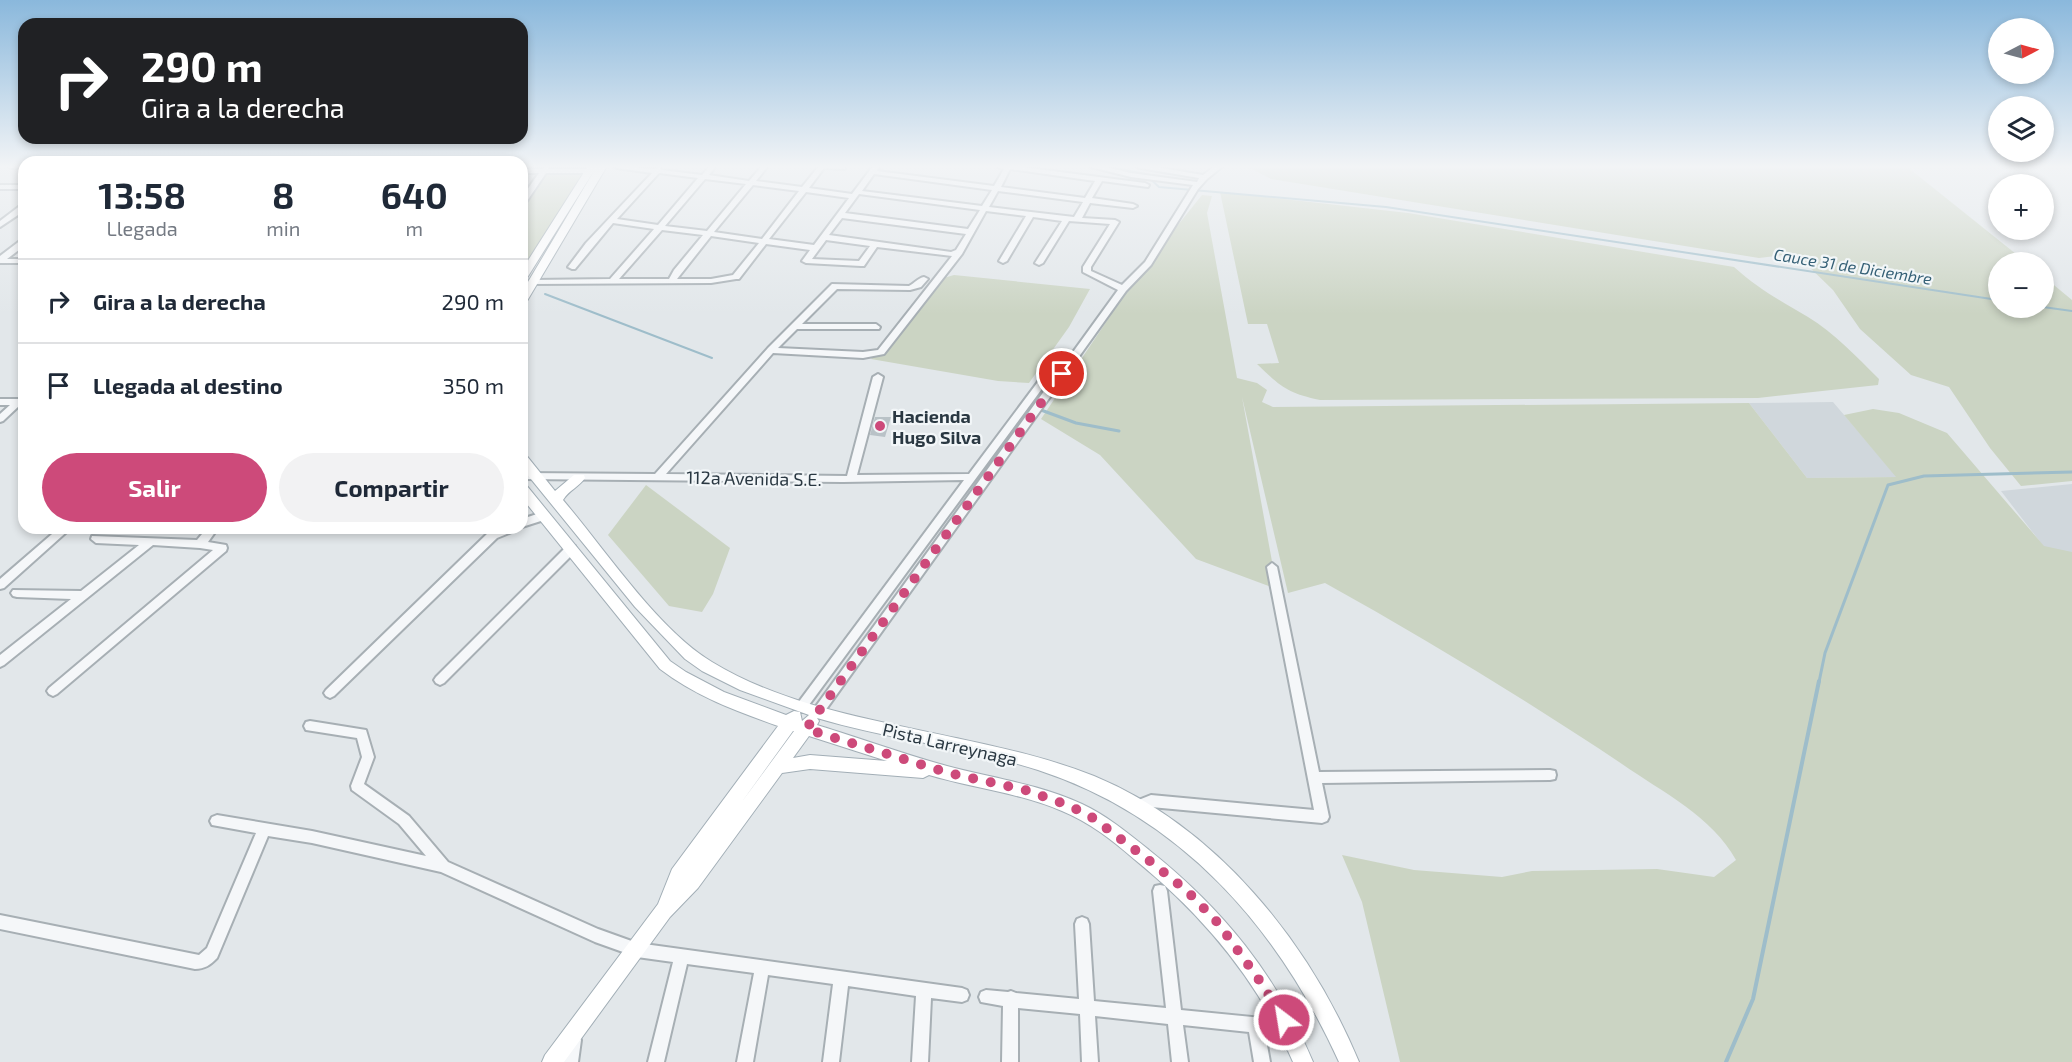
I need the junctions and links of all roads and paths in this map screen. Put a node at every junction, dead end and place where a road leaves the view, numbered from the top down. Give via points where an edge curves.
1 (840, 215) edge
2 (1031, 215) edge
3 (13, 216) edge
4 (564, 216) edge
5 (570, 216) edge
6 (617, 216) edge
7 (670, 216) edge
8 (723, 216) edge
9 (783, 216) edge
10 (844, 216) edge
11 (981, 216) edge
12 (1036, 216) edge
13 (1079, 216) edge
14 (1178, 216) edge
15 (1067, 219) junction
16 (1077, 219) junction
17 (612, 221) junction
18 (0, 225) edge
19 (660, 227) junction
20 (971, 232) junction
21 (709, 233) junction
22 (823, 237) junction
23 (763, 240) junction
24 (875, 244) junction
25 (18, 246) edge
26 (816, 248) junction
27 (955, 253) junction
28 (0, 260) edge
29 (18, 261) edge
30 (1003, 261) dead end
31 (1039, 263) dead end
32 (572, 267) dead end
33 (528, 269) edge
34 (924, 279) dead end
35 (613, 281) junction
36 (672, 281) junction
37 (533, 282) junction
38 (1123, 289) junction
39 (528, 291) edge
40 (795, 326) junction
41 (876, 327) dead end
42 (771, 350) junction
43 (1073, 360) junction
44 (878, 376) dead end
45 (0, 402) edge
46 (18, 402) edge
47 (18, 404) edge
48 (0, 419) edge
49 (528, 466) edge
50 (528, 476) edge
51 (537, 477) junction
52 (658, 477) junction
53 (970, 477) junction
54 (579, 478) junction
55 (851, 479) junction
56 (528, 497) edge
57 (556, 502) junction
58 (543, 516) junction
59 (528, 521) edge
60 (59, 534) edge
61 (208, 534) edge
62 (495, 534) edge
63 (96, 539) dead end
64 (151, 541) junction
65 (200, 544) junction
66 (571, 549) junction
67 (1272, 567) dead end
68 (0, 585) edge
69 (17, 593) dead end
70 (84, 595) junction
71 (0, 662) edge
72 (440, 680) dead end
73 (53, 691) dead end
74 (330, 693) dead end
75 (810, 709) junction
76 (310, 726) dead end
77 (793, 729) junction
78 (779, 766) junction
79 (949, 773) junction
80 (1550, 775) dead end
81 (1314, 778) junction
82 (1137, 807) junction
83 (217, 821) dead end
84 (264, 830) junction
85 (443, 866) junction
86 (1160, 891) dead end
87 (664, 911) junction
88 (0, 922) edge
89 (1082, 924) dead end
90 (637, 950) junction
91 (681, 957) junction
92 (762, 966) junction
93 (841, 979) junction
94 (924, 991) junction
95 (962, 995) dead end
96 (986, 997) dead end
97 (1011, 998) junction
98 (1087, 1007) junction
99 (1175, 1017) junction
100 (1256, 1027) junction
101 (1273, 1027) dead end
102 (573, 1034) junction
103 (552, 1062) edge
104 (570, 1062) edge
105 (656, 1062) edge
106 (745, 1062) edge
107 (831, 1062) edge
108 (920, 1062) edge
109 (1010, 1062) edge
110 (1090, 1062) edge
111 (1180, 1062) edge
112 (1262, 1062) edge
113 (1303, 1062) edge
114 (1349, 1062) edge

1 - 22 street
2 - 30 street
3 - 18 street
4 - 33 main road
5 - 37 main road
6 - 17 street
7 - 19 street
8 - 21 street
9 - 23 street
10 - 20 street
11 - 20 street
12 - 15 street
13 - 16 street
14 - 38 street via 1148,263
15 - 16 street
15 - 31 street
16 - 38 street via 1115,222 1087,272
17 - 19 street
17 - 32 street
19 - 21 street
19 - 35 street
20 - 27 street
21 - 23 street
21 - 36 street
22 - 24 street
22 - 26 street
23 - 26 street
23 - 36 street via 736,278
24 - 26 street via 861,264 806,261
24 - 27 street
25 - 28 street
27 - 42 street via 881,352 863,355
28 - 29 street
34 - 40 street via 910,288 840,284
35 - 36 street
35 - 37 street
37 - 39 main road
38 - 43 street
40 - 41 street
40 - 42 street
42 - 52 street
43 - 53 street via 1055,365
43 - 75 street
44 - 55 street
45 - 46 street
47 - 48 street
49 - 51 main road, Pista Larreynaga
50 - 51 street, 112a Avenida S.E.
51 - 54 street, 112a Avenida S.E.
51 - 57 main road, Pista Larreynaga
52 - 54 street, 112a Avenida S.E.
52 - 55 street, 112a Avenida S.E.
53 - 55 street, 112a Avenida S.E.
53 - 75 street
54 - 57 main road via 562,490
56 - 58 main road
57 - 75 main road, Pista Larreynaga via 682,650 726,676
58 - 59 street
58 - 66 main road
60 - 68 street
61 - 65 street
62 - 74 street
63 - 64 street
64 - 65 street
64 - 70 street
65 - 73 street via 222,548
66 - 72 street
66 - 77 main road via 678,676 772,716 780,730
67 - 81 street
69 - 70 street
70 - 71 street
75 - 77 main road
75 - 82 main road, Pista Larreynaga via 1038,763 1074,775
76 - 85 street via 362,734 368,757 357,786 404,820
77 - 78 main road
77 - 79 main road, Pista Larreynaga
77 - 87 main road via 678,875
78 - 79 main road via 810,762
78 - 87 main road via 692,882
79 - 113 main road, Pista Larreynaga via 1025,790 1070,806 1093,818 1155,865 1188,892 1242,954 1284,1020
80 - 81 street
81 - 82 street via 1322,817 1151,801
82 - 114 main road, Pista Larreynaga via 1208,861 1275,930 1336,1028
83 - 84 street
84 - 85 street
84 - 88 street via 212,953 202,962
85 - 90 street
86 - 99 street
87 - 90 main road
89 - 98 street
90 - 91 street
90 - 102 main road
91 - 92 street
91 - 105 street
92 - 93 street
92 - 106 street
93 - 94 street
93 - 107 street
94 - 95 street
94 - 108 street
96 - 97 street
97 - 98 street
97 - 109 street
98 - 99 street
98 - 110 street
99 - 100 street
99 - 111 street
100 - 101 street
100 - 112 street
102 - 103 main road
102 - 104 street

